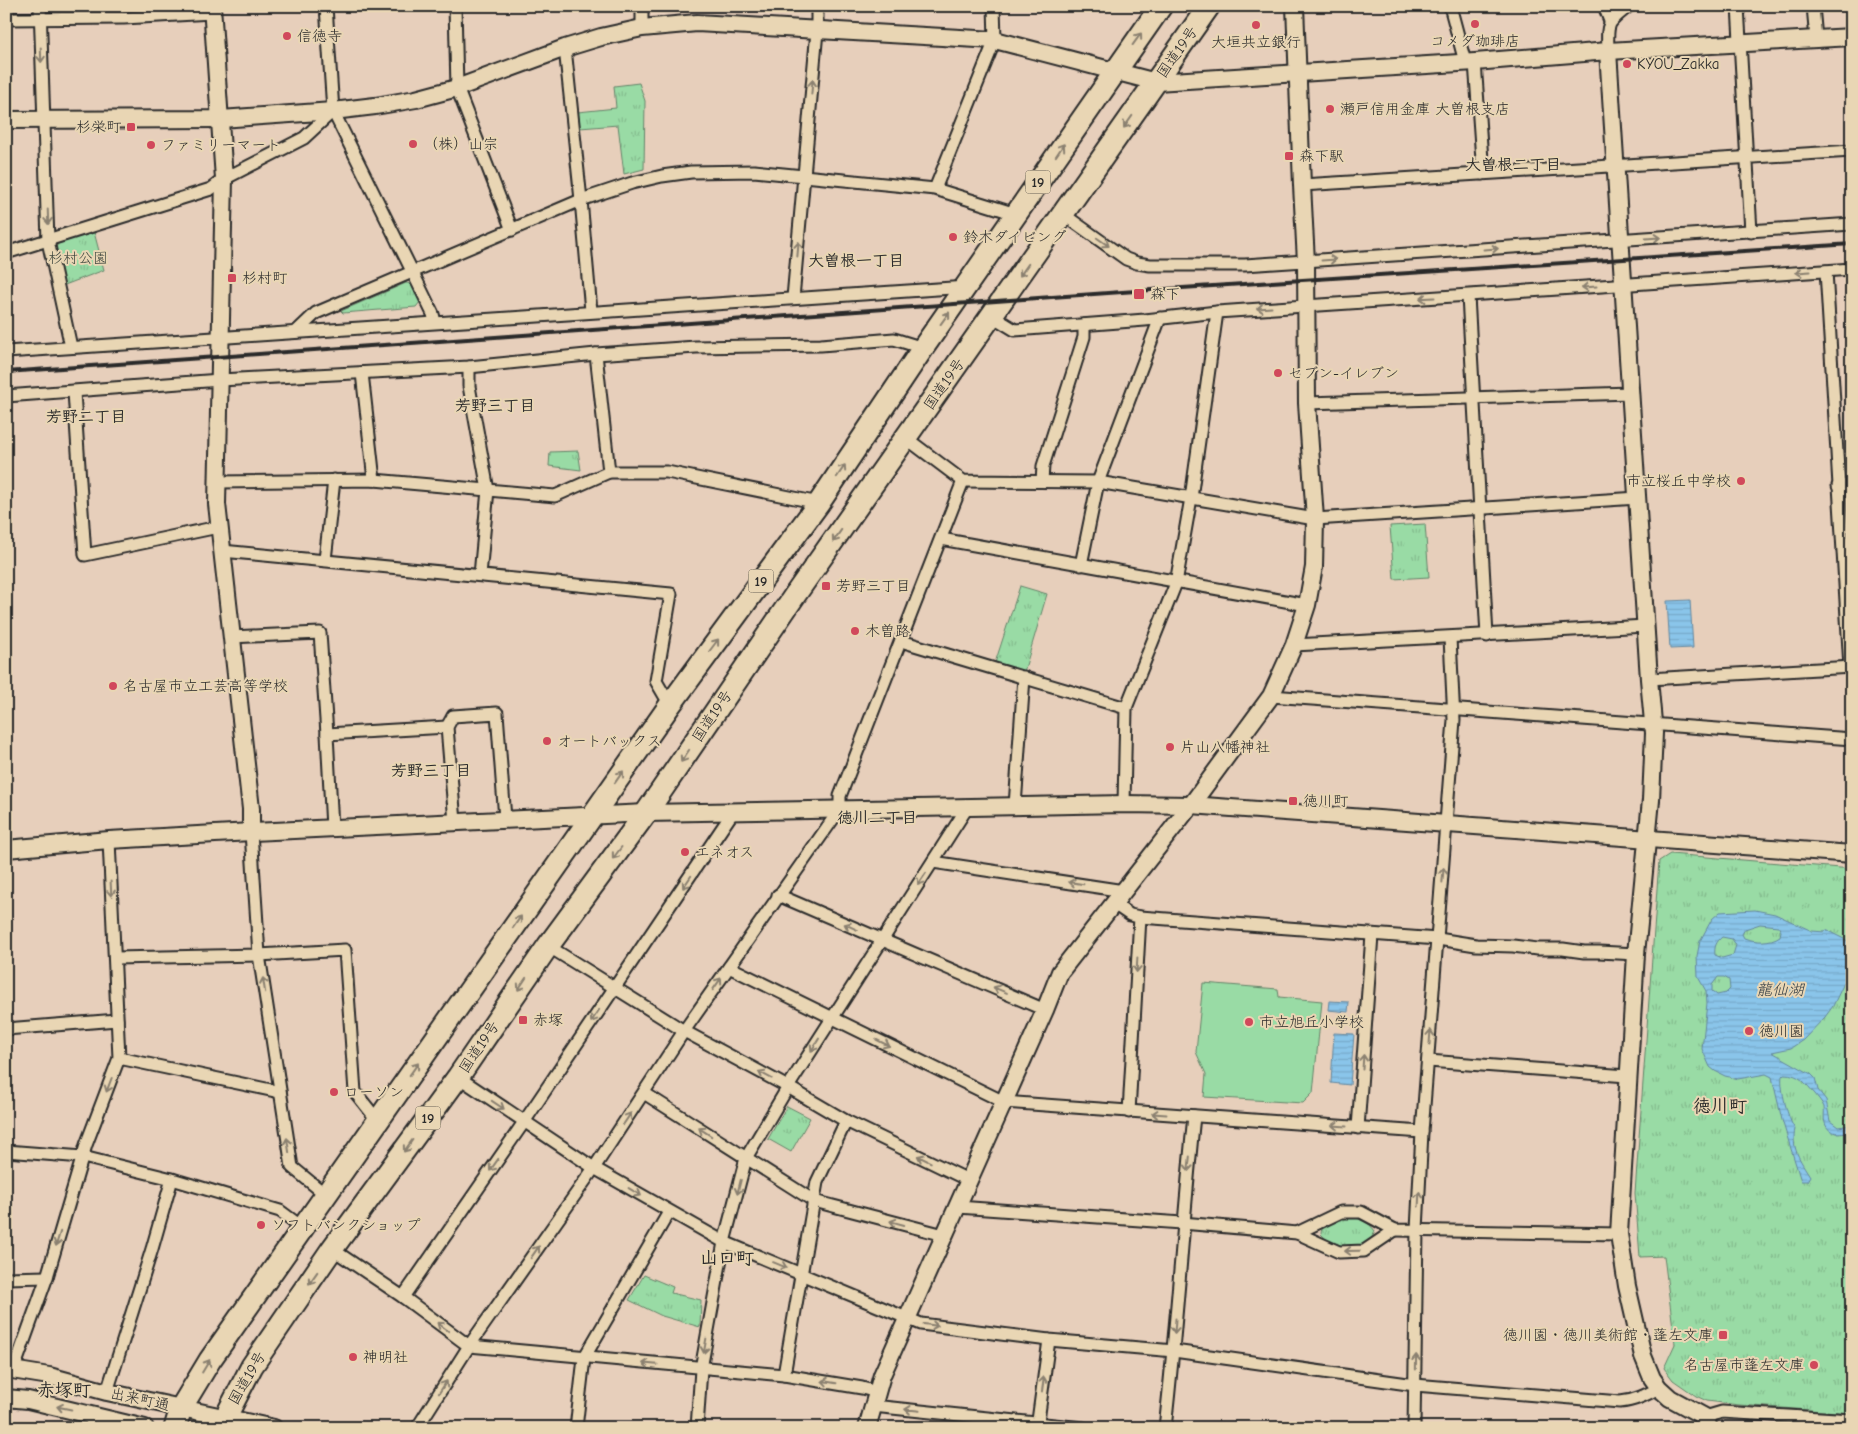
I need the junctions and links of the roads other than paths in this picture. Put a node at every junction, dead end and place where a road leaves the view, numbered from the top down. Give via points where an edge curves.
1 (326, 6) edge
2 (455, 6) edge
3 (642, 6) edge
4 (817, 6) edge
5 (994, 6) edge
6 (1161, 6) edge
7 (1209, 6) edge
8 (1295, 6) edge
9 (1450, 6) edge
10 (1604, 6) edge
11 (1629, 6) edge
12 (1738, 6) edge
13 (1813, 6) edge
14 (212, 10) edge
15 (40, 12) edge
16 (124, 12) edge
17 (6, 19) edge
18 (1610, 21) junction
19 (642, 28) junction
20 (817, 31) junction
21 (1852, 37) edge
22 (1816, 39) junction
23 (995, 40) junction
24 (1740, 43) junction
25 (564, 48) junction
26 (1608, 51) junction
27 (1470, 62) junction
28 (1114, 72) junction
29 (1298, 73) junction
30 (1156, 82) junction
31 (457, 88) junction
32 (333, 111) junction
33 (221, 119) junction
34 (6, 120) edge
35 (44, 120) junction
36 (1852, 151) edge
37 (1747, 158) junction
38 (1615, 165) junction
39 (1483, 174) junction
40 (805, 175) junction
41 (224, 179) junction
42 (1302, 185) junction
43 (935, 189) junction
44 (581, 200) junction
45 (1016, 214) junction
46 (1063, 214) junction
47 (1852, 224) edge
48 (512, 230) junction
49 (1751, 232) junction
50 (48, 240) junction
51 (1620, 240) junction
52 (6, 253) edge
53 (1306, 262) junction
54 (1852, 269) edge
55 (1826, 271) junction
56 (413, 272) junction
57 (1624, 285) junction
58 (967, 286) junction
59 (1468, 296) junction
60 (793, 298) junction
61 (1306, 306) junction
62 (591, 311) junction
63 (1217, 312) junction
64 (992, 316) junction
65 (1160, 318) junction
66 (435, 322) junction
67 (1084, 325) junction
68 (296, 332) junction
69 (221, 337) junction
70 (71, 347) junction
71 (923, 348) junction
72 (6, 352) edge
73 (596, 354) junction
74 (469, 367) junction
75 (362, 373) junction
76 (220, 380) junction
77 (74, 392) junction
78 (1631, 393) junction
79 (6, 396) edge
80 (1474, 398) junction
81 (1308, 403) junction
82 (906, 438) junction
83 (609, 472) junction
84 (334, 480) junction
85 (374, 480) junction
86 (962, 480) junction
87 (1042, 481) junction
88 (217, 482) junction
89 (1098, 482) junction
90 (1852, 485) edge
91 (1838, 486) junction
92 (488, 490) junction
93 (1192, 498) junction
94 (1638, 498) junction
95 (819, 503) junction
96 (1480, 509) junction
97 (1315, 519) junction
98 (218, 526) junction
99 (941, 539) junction
100 (222, 551) junction
101 (325, 560) junction
102 (1081, 565) junction
103 (480, 575) junction
104 (1176, 583) junction
105 (1307, 605) junction
106 (1646, 626) junction
107 (1487, 636) junction
108 (231, 638) junction
109 (1450, 638) junction
110 (900, 641) junction
111 (1294, 645) junction
112 (1851, 667) edge
113 (1024, 677) junction
114 (1649, 679) junction
115 (1271, 696) junction
116 (670, 704) junction
117 (1126, 708) junction
118 (1453, 710) junction
119 (1653, 724) junction
120 (447, 727) junction
121 (327, 734) junction
122 (1852, 739) edge
123 (1124, 804) junction
124 (1191, 805) junction
125 (1016, 806) junction
126 (966, 808) junction
127 (840, 809) junction
128 (732, 812) junction
129 (646, 813) junction
130 (591, 816) junction
131 (505, 819) junction
132 (454, 822) junction
133 (1446, 823) junction
134 (332, 828) junction
135 (251, 832) junction
136 (1647, 839) junction
137 (109, 840) junction
138 (6, 849) edge
139 (1852, 854) edge
140 (933, 862) junction
141 (778, 895) junction
142 (1119, 897) junction
143 (1140, 917) junction
144 (1372, 934) junction
145 (1438, 939) junction
146 (881, 940) junction
147 (548, 946) junction
148 (1636, 954) junction
149 (259, 955) junction
150 (115, 958) junction
151 (729, 967) junction
152 (614, 989) junction
153 (1045, 1010) junction
154 (832, 1019) junction
155 (118, 1020) junction
156 (6, 1029) edge
157 (684, 1031) junction
158 (119, 1058) junction
159 (1428, 1061) junction
160 (1627, 1076) junction
161 (458, 1077) junction
162 (788, 1087) junction
163 (280, 1092) junction
164 (644, 1093) junction
165 (1004, 1102) junction
166 (1129, 1112) junction
167 (1194, 1116) junction
168 (378, 1121) junction
169 (846, 1121) junction
170 (524, 1122) junction
171 (1358, 1128) junction
172 (1422, 1132) junction
173 (6, 1151) edge
174 (83, 1157) junction
175 (746, 1158) junction
176 (594, 1168) junction
177 (172, 1180) junction
178 (968, 1180) junction
179 (326, 1195) junction
180 (814, 1201) junction
181 (958, 1207) junction
182 (670, 1212) junction
183 (1182, 1223) junction
184 (303, 1228) junction
185 (1395, 1230) junction
186 (1417, 1230) junction
187 (1297, 1234) junction
188 (1619, 1234) junction
189 (944, 1235) junction
190 (724, 1242) junction
191 (332, 1249) junction
192 (802, 1274) junction
193 (47, 1277) junction
194 (6, 1278) edge
195 (403, 1297) junction
196 (908, 1318) junction
197 (1050, 1340) junction
198 (469, 1346) junction
199 (1174, 1351) junction
200 (584, 1358) junction
201 (10, 1369) edge
202 (701, 1369) junction
203 (784, 1375) junction
204 (1415, 1385) junction
205 (1659, 1388) junction
206 (107, 1392) junction
207 (6, 1398) edge
208 (875, 1399) junction
209 (178, 1418) edge
210 (1852, 1420) edge
211 (92, 1421) edge
212 (223, 1423) edge
213 (1707, 1423) edge
214 (1037, 1426) edge
215 (145, 1428) edge
216 (274, 1428) edge
217 (417, 1428) edge
218 (576, 1428) edge
219 (697, 1428) edge
220 (866, 1428) edge
221 (1083, 1428) edge
222 (1165, 1428) edge
223 (1414, 1428) edge

1 - 32 street
2 - 31 street
3 - 19 street
4 - 20 street
5 - 23 street
28 -> 6 highway, 19
7 - 30 highway, 国道19号 / 19
8 - 29 street
9 - 27 street
10 - 18 street
11 - 18 street
12 - 24 street
13 - 22 street
14 - 16 street
14 - 33 street
15 - 16 street
15 - 17 street
15 -> 35 street
18 - 26 street
19 - 20 street via 697,23
19 - 25 street
20 - 23 street
40 -> 20 street
21 - 22 street
22 - 24 street
23 - 28 street
23 - 43 street
24 - 26 street
24 - 37 street
25 - 31 street
25 - 44 street
26 - 27 street
26 - 38 street
27 - 29 street
27 - 39 street
28 - 30 street
45 -> 28 highway, 19
29 - 30 street
29 - 42 street
30 -> 46 highway, 国道19号 / 19
31 - 32 street via 416,100
31 - 48 street
32 - 33 street
32 - 41 street via 304,138
32 - 56 street
33 - 35 street
33 - 41 street
34 - 35 street
35 -> 50 street
36 - 37 street
37 - 38 street
37 - 49 street
38 - 39 street
38 - 51 street
39 - 42 street
40 - 43 street
40 - 44 street via 754,171 691,172 632,183
60 -> 40 street
41 - 50 street via 211,189
41 - 69 street
42 - 53 street
43 - 45 street
44 - 48 street
44 - 62 street
45 - 58 highway, 19
46 -> 53 street via 1126,259 1137,263 1189,266
46 -> 64 highway, 国道19号 / 19
47 - 49 street
48 - 56 street
51 -> 49 street
50 - 52 street
50 - 70 street
53 -> 51 street
51 - 57 street
53 - 61 street
54 - 55 street
55 -> 57 street
55 - 91 street
56 - 66 street
56 - 68 street via 316,314
57 -> 59 street
57 - 78 street
58 - 60 street
71 -> 58 highway, 19
59 -> 61 street
59 - 80 street
60 - 62 street
61 -> 63 street
61 - 81 street
62 - 66 street
63 - 65 street
63 - 93 street
64 - 67 street via 1015,330
64 - 82 highway, 国道19号 / 19
65 - 67 street
65 - 89 street
66 - 68 street
67 - 87 street via 1084,337 1042,466
68 - 69 street
69 - 70 street
69 - 76 street
70 - 72 street
71 - 73 street via 894,339
95 -> 71 highway, 19
73 - 74 street
73 - 83 street
74 - 75 street
74 - 92 street via 469,386
75 - 76 street
75 - 85 street
76 - 77 street
76 - 88 street
77 - 79 street
77 - 98 street via 85,555
78 - 80 street
78 - 94 street
80 - 81 street
80 - 96 street
81 - 97 street
82 - 86 street
82 -> 129 highway, 国道19号 / 19
83 - 92 street via 555,496
83 - 95 street via 666,472
84 - 85 street
84 - 88 street
84 - 101 street
85 - 92 street
86 - 87 street
86 - 99 street
87 - 89 street
88 - 98 street
89 - 93 street
89 - 102 street
90 - 91 street
91 - 112 street
92 - 103 street
93 - 97 street
93 - 104 street
94 - 96 street
94 - 106 street
116 -> 95 highway, 19
96 - 97 street
96 - 107 street
97 - 105 street via 1314,567
98 - 100 street
99 - 102 street
99 - 110 street
100 - 101 street
100 - 108 street
101 - 103 street
102 - 104 street
103 - 116 street via 671,594 656,681
104 - 105 street
104 - 117 street
105 - 111 street
106 - 107 street
106 - 114 street
107 - 109 street
108 - 121 street via 320,633
108 - 135 street
109 - 111 street
109 - 118 street
110 - 113 street
110 - 127 street via 840,796
111 - 115 street
112 - 114 street
113 - 117 street
113 - 125 street
114 - 119 street
115 - 118 street
115 - 124 street
130 -> 116 highway, 19
117 - 123 street
118 - 119 street
118 - 133 street
119 - 122 street
119 - 136 street
120 - 121 street
120 - 131 street via 453,716 497,713
120 - 132 street
121 - 134 street
123 - 124 street
123 - 125 street
124 - 133 street
124 - 142 street
125 - 126 street
126 - 127 street
126 - 140 street
127 - 128 street
127 - 141 street
128 - 129 street
128 -> 152 street
129 - 130 street
129 -> 147 highway, 国道19号 / 19
130 - 131 street
168 -> 130 highway, 19
131 - 132 street
132 - 134 street
133 - 136 street
145 -> 133 street
134 - 135 street
135 - 137 street
135 - 149 street
136 - 139 street
136 - 148 street
137 - 138 street
137 -> 150 street
142 -> 140 street
140 -> 146 street
146 -> 141 street
141 - 151 street
142 - 143 street via 1130,915
142 - 153 street via 1060,972
143 - 144 street
143 -> 166 street
144 - 145 street
171 -> 144 street
145 - 148 street via 1476,945
159 -> 145 street
153 -> 146 street
146 - 154 street
147 - 152 street
147 -> 161 highway, 国道19号 / 19
148 - 160 street
149 - 150 street
163 -> 149 street
149 - 168 street via 345,950 355,1092
150 - 155 street
151 - 154 street
157 -> 151 street
152 - 157 street
152 -> 170 street
153 - 165 street
154 -> 162 street
154 -> 165 street
155 - 156 street
155 - 158 street
162 -> 157 street
157 - 164 street
158 - 163 street
158 -> 174 street
159 - 160 street
159 - 172 street
160 - 188 street
161 -> 170 street
161 -> 191 highway, 国道19号 / 19
162 - 169 street
162 - 175 street
179 -> 163 street via 292,1167
175 -> 164 street
176 -> 164 street
165 - 166 street
165 - 178 street
167 -> 166 street
171 -> 167 street
167 -> 183 street
168 - 179 highway, 19
178 -> 169 street
169 - 180 street via 817,1182
170 - 176 street
170 -> 195 street
171 - 172 street
186 -> 172 street
173 - 174 street
174 - 177 street
174 -> 193 street
175 - 180 street
175 -> 190 street
176 -> 182 street
198 -> 176 street
177 - 184 street via 280,1211
177 - 206 street
178 - 181 street
179 - 184 highway, 19
189 -> 180 street
180 - 192 street
181 - 183 street
181 - 189 street
182 - 190 street
182 - 200 street
183 - 187 street
183 -> 199 street
209 -> 184 highway, 19 via 210,1360
185 - 186 street
185 - 187 street via 1361,1212 1340,1212
185 -> 187 street via 1364,1251 1340,1252
186 - 188 street
204 -> 186 street
188 - 205 street via 1643,1356
189 - 196 street
190 -> 192 street
190 -> 202 street
191 - 195 street
191 -> 212 highway, 国道19号 / 19 via 252,1366
192 - 196 street
192 - 203 street
193 - 194 street
193 - 201 street
198 -> 195 street
196 -> 197 street via 922,1324
196 - 208 street via 882,1375
197 - 199 street
214 -> 197 street
198 - 200 street
217 -> 198 street
199 - 204 street
199 - 222 street
202 -> 200 street
200 - 218 street
201 - 206 street, 出来町通
202 - 203 street
202 - 219 street
208 -> 203 street via 862,1388
204 - 205 street via 1620,1402 1630,1402
204 - 223 street
205 - 213 street
206 - 209 street, 出来町通
211 -> 207 street, 出来町通 via 28,1400
214 -> 208 street
208 - 220 street
209 - 212 street, 出来町通
210 - 213 street via 1722,1412
211 - 215 street, 出来町通
212 - 216 street, 出来町通
214 - 221 street

